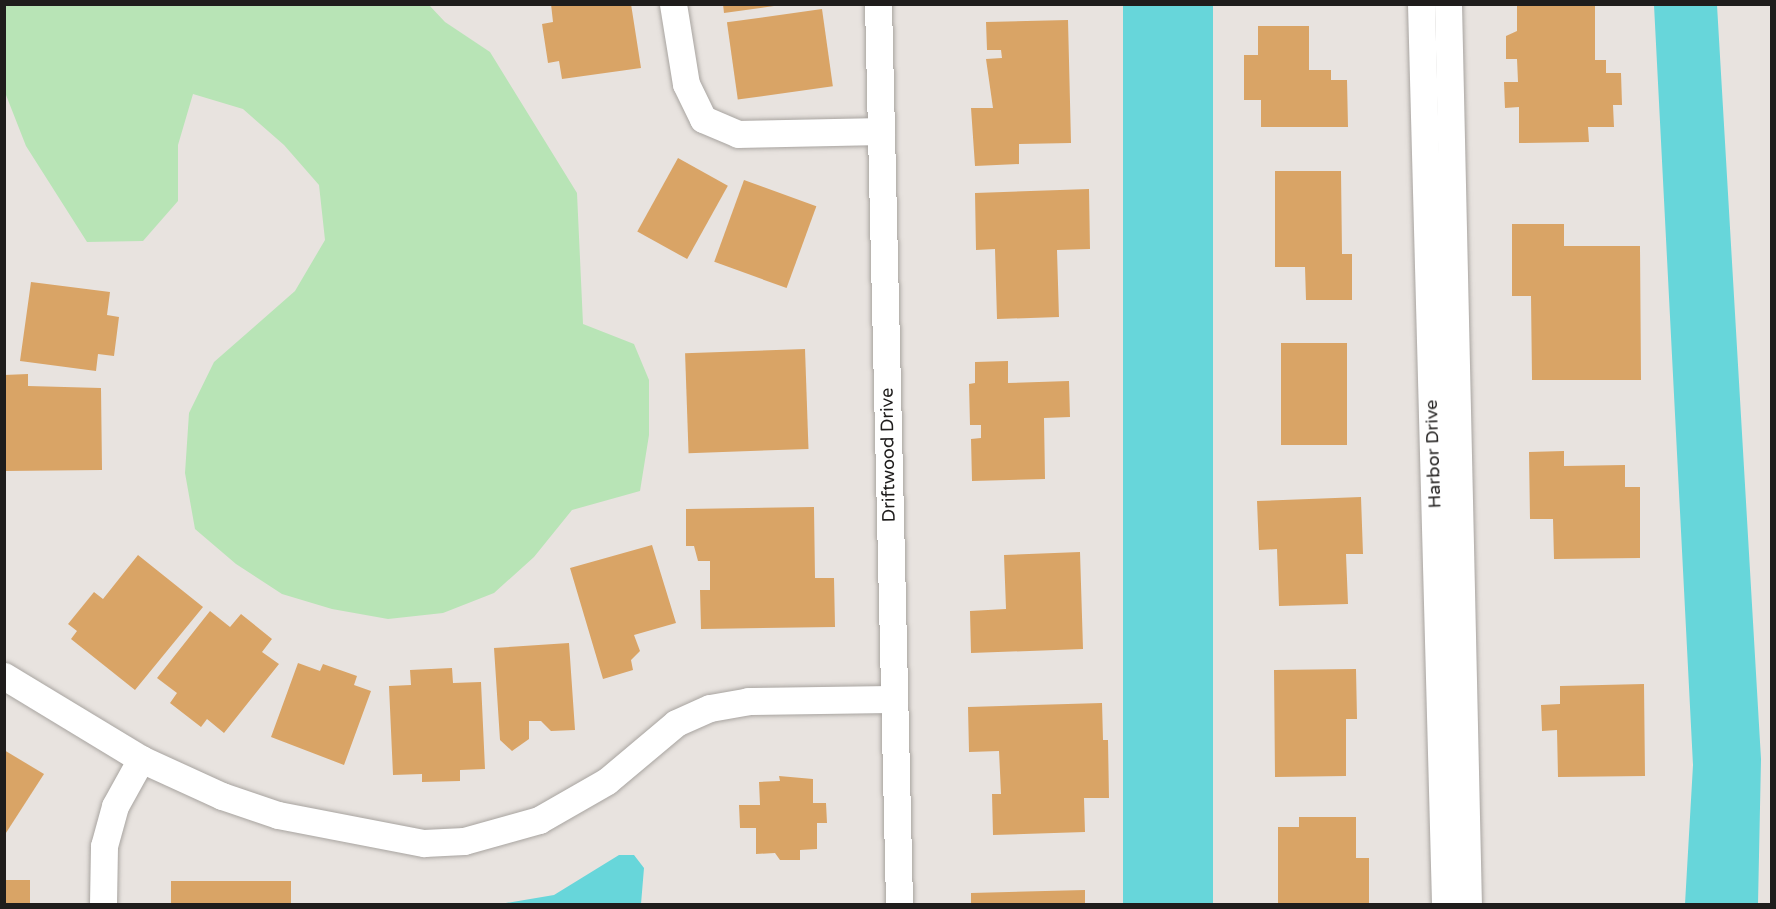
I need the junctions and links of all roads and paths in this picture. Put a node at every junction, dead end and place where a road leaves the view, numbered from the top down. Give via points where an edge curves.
1 (673, 4) edge
2 (878, 4) edge
3 (1421, 4) edge
4 (1448, 4) edge
5 (881, 131) junction
6 (4, 676) edge
7 (894, 699) junction
8 (141, 759) junction
9 (103, 904) edge
10 (899, 904) edge
11 (1445, 904) edge
12 (1468, 904) edge

1 - 5 street via 686,84 703,119 738,134
2 - 5 street, Driftwood Drive
3 - 11 street, Harbor Drive
4 - 12 street, Harbor Drive
5 - 7 street, Driftwood Drive
6 - 8 street
7 - 8 street via 747,702 710,708 676,723 574,803 539,820 464,841 424,843 278,815 222,796
7 - 10 street, Driftwood Drive
8 - 9 street via 115,806 104,846

